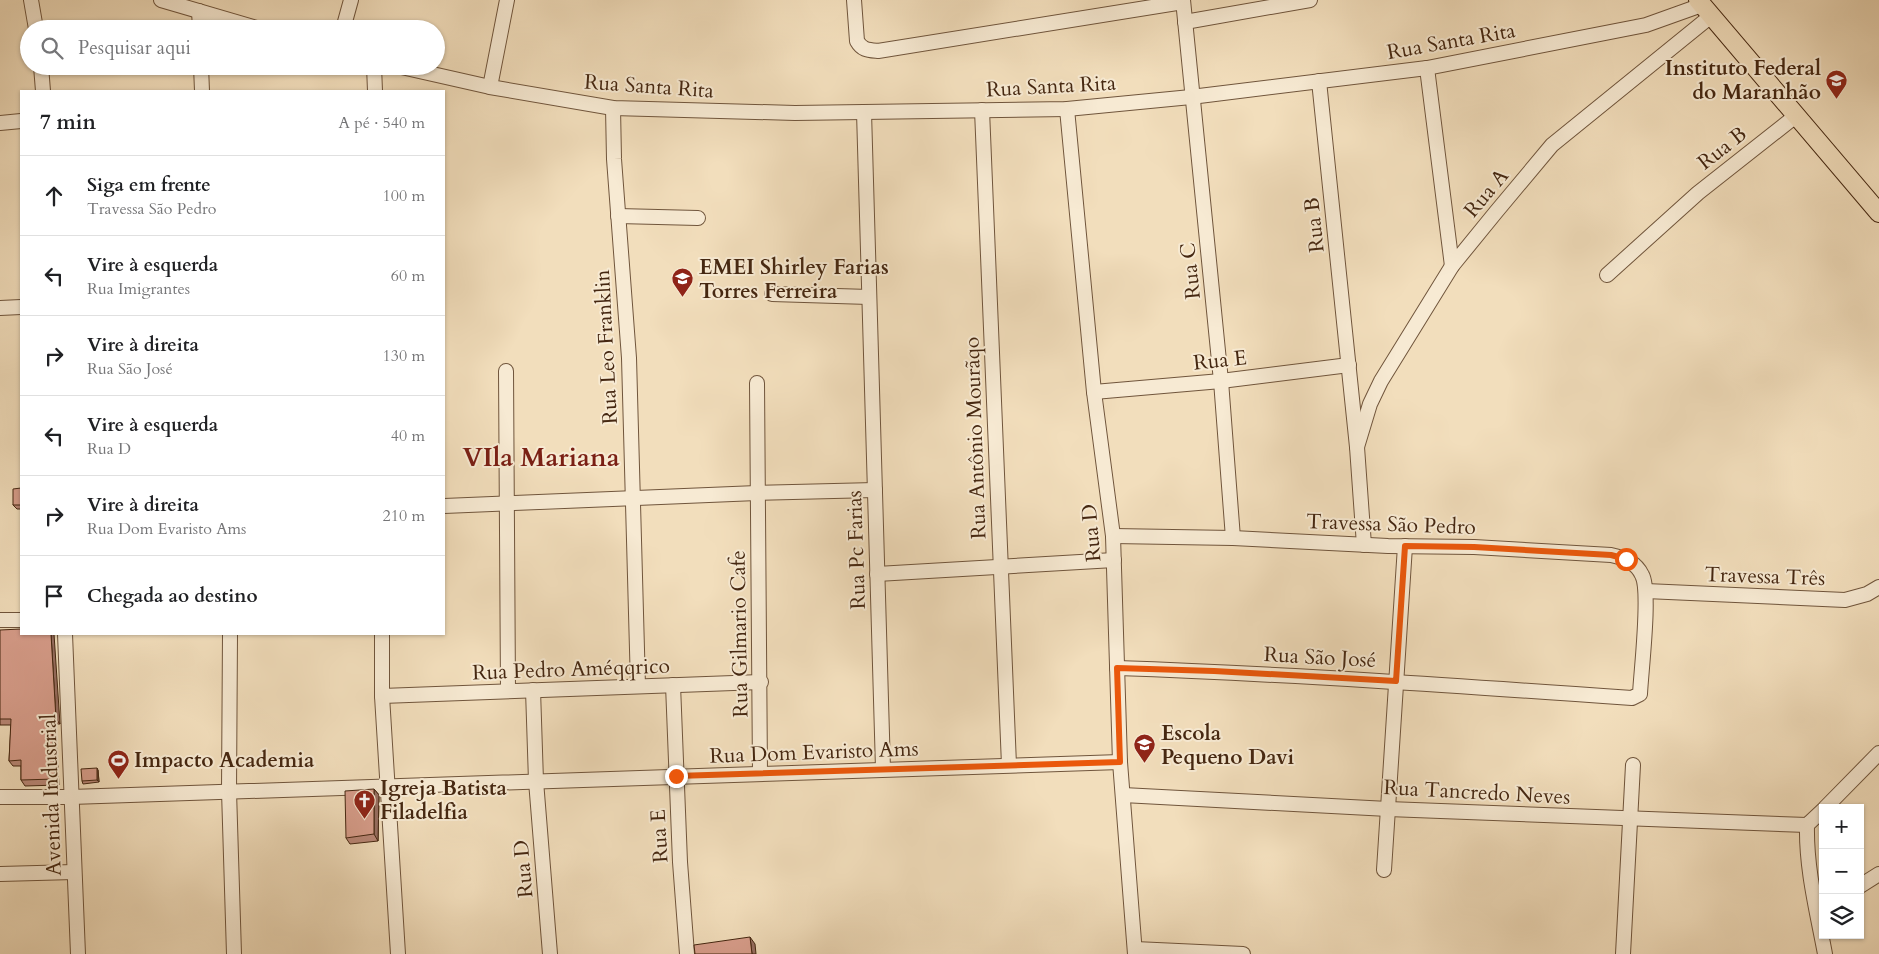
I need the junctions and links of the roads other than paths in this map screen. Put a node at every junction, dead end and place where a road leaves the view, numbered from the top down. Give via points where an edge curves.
1 (31, 0) edge
2 (161, 0) edge
3 (351, 0) edge
4 (507, 0) edge
5 (854, 0) edge
6 (1310, 0) edge
7 (1183, 1) edge
8 (1704, 7) edge
9 (199, 11) junction
10 (34, 20) edge
11 (200, 20) edge
12 (230, 20) edge
13 (345, 20) edge
14 (1185, 22) junction
15 (1427, 68) junction
16 (42, 75) edge
17 (201, 75) edge
18 (374, 75) edge
19 (437, 75) edge
20 (1319, 81) junction
21 (490, 87) junction
22 (43, 90) edge
23 (202, 90) edge
24 (375, 90) edge
25 (1191, 97) junction
26 (614, 108) junction
27 (1067, 109) junction
28 (982, 110) junction
29 (864, 112) junction
30 (1797, 115) junction
31 (20, 121) edge
32 (0, 123) edge
33 (1879, 213) edge
34 (618, 216) junction
35 (698, 218) dead end
36 (1452, 266) junction
37 (1607, 276) dead end
38 (772, 294) dead end
39 (869, 298) junction
40 (0, 308) edge
41 (20, 308) edge
42 (1349, 365) junction
43 (506, 371) dead end
44 (1221, 381) junction
45 (757, 383) dead end
46 (1094, 392) junction
47 (1357, 447) junction
48 (875, 490) junction
49 (757, 493) junction
50 (632, 499) junction
51 (506, 503) junction
52 (445, 506) edge
53 (1113, 536) junction
54 (1233, 538) junction
55 (1364, 545) junction
56 (1405, 546) junction
57 (1114, 560) junction
58 (1001, 567) junction
59 (877, 574) junction
60 (1879, 587) edge
61 (1646, 592) junction
62 (0, 620) edge
63 (20, 620) edge
64 (65, 635) edge
65 (230, 635) edge
66 (382, 635) edge
67 (1117, 668) junction
68 (1396, 681) junction
69 (761, 682) junction
70 (672, 685) junction
71 (638, 686) junction
72 (533, 690) junction
73 (508, 691) junction
74 (382, 696) junction
75 (1879, 753) edge
76 (1120, 762) junction
77 (1009, 765) junction
78 (1633, 765) dead end
79 (882, 769) junction
80 (760, 774) junction
81 (676, 776) junction
82 (536, 781) junction
83 (388, 786) junction
84 (229, 792) junction
85 (1122, 795) junction
86 (0, 797) edge
87 (71, 797) junction
88 (1829, 804) edge
89 (1388, 808) junction
90 (1819, 814) edge
91 (1631, 819) junction
92 (1807, 825) junction
93 (1384, 870) dead end
94 (74, 872) junction
95 (0, 874) edge
96 (1879, 874) edge
97 (1864, 883) edge
98 (1819, 906) edge
99 (1823, 939) edge
100 (1135, 951) edge
101 (78, 954) edge
102 (234, 954) edge
103 (398, 954) edge
104 (550, 954) edge
105 (687, 954) edge
106 (1243, 954) edge
107 (1622, 954) edge
108 (1825, 954) edge

1 - 10 street
2 - 9 street
3 - 13 street
4 - 21 street
5 - 7 street via 857,41 860,47 878,51
6 - 14 street
7 - 14 street, Rua C
8 - 15 street, Rua Santa Rita via 1646,25
8 - 30 main road
8 - 36 street, Rua A via 1552,145
9 - 11 street
9 - 12 street
14 - 25 street, Rua C
15 - 20 street, Rua Santa Rita
15 - 36 street
16 - 22 street
17 - 23 street
18 - 24 street
19 - 21 street, Rua Santa Rita
20 - 25 street, Rua Santa Rita
20 - 42 street, Rua B
21 - 26 street, Rua Santa Rita
25 - 27 street, Rua Santa Rita
25 - 44 street, Rua C
26 - 29 street, Rua Santa Rita
26 - 34 street, Rua Leo Franklin
27 - 28 street, Rua Santa Rita
27 - 46 street, Rua D
28 - 29 street, Rua Santa Rita
28 - 58 street, Rua Antônio Mourãqo
29 - 39 street, Rua Pc Farias
30 - 33 main road
30 - 37 street, Rua B via 1698,192
31 - 32 street
34 - 35 street
34 - 50 street, Rua Leo Franklin via 629,358
36 - 47 street, Rua A via 1381,381
38 - 39 street
39 - 48 street, Rua Pc Farias
40 - 41 street
42 - 44 street, Rua E
42 - 47 street, Rua A
43 - 51 street
44 - 46 street, Rua E
44 - 54 street, Rua C
45 - 49 street, Rua Gilmario Cafe
46 - 53 street, Rua D
47 - 55 street, Rua A
48 - 49 street
48 - 59 street, Rua Pc Farias
49 - 50 street
49 - 69 street, Rua Gilmario Cafe
50 - 51 street
50 - 71 street, Rua Leo Franklin
51 - 52 street
51 - 73 street
53 - 54 street, Travessa São Pedro
53 - 57 street, Rua D
54 - 55 street, Travessa São Pedro
55 - 56 street, Travessa São Pedro
56 - 61 street, Travessa São Pedro via 1611,555 1634,565 1642,574
56 - 68 street
57 - 58 street
57 - 67 street, Rua D
58 - 59 street
58 - 77 street, Rua Antônio Mourãqo
59 - 79 street, Rua Pc Farias
60 - 61 street, Travessa Três via 1845,600
61 - 68 street, Rua São José via 1640,694 1632,698
62 - 63 street
64 - 87 street, Avenida Industrial
65 - 84 street
66 - 74 street
67 - 68 street, Rua São José
67 - 76 street, Rua D
68 - 89 street
69 - 70 street, Rua Pedro Améqqrico
69 - 80 street, Rua Gilmario Cafe
70 - 71 street, Rua Pedro Améqqrico
70 - 81 street, Rua E
71 - 72 street, Rua Pedro Améqqrico
72 - 73 street, Rua Pedro Améqqrico
72 - 82 street, Rua D
73 - 74 street, Rua Pedro Améqqrico
74 - 83 street
75 - 88 street
76 - 77 street, Rua Dom Evaristo Ams
76 - 85 street, Rua D
77 - 79 street, Rua Dom Evaristo Ams
78 - 91 street
79 - 80 street, Rua Dom Evaristo Ams
80 - 81 street, Rua Dom Evaristo Ams
81 - 82 street, Rua Dom Evaristo Ams
81 - 105 street, Rua E
82 - 83 street, Rua Dom Evaristo Ams
82 - 104 street, Rua D
83 - 84 street, Rua Dom Evaristo Ams
83 - 103 street
84 - 87 street, Rua Dom Evaristo Ams
84 - 102 street
85 - 89 street, Rua Tancredo Neves
85 - 100 street, Rua D
86 - 87 street, Rua Dom Evaristo Ams
87 - 94 street, Avenida Industrial
89 - 91 street, Rua Tancredo Neves
89 - 93 street
90 - 92 street
91 - 92 street, Rua Tancredo Neves
91 - 107 street
92 - 98 street via 1807,858
94 - 95 street
94 - 101 street, Avenida Industrial
96 - 97 street
99 - 108 street
100 - 106 street

